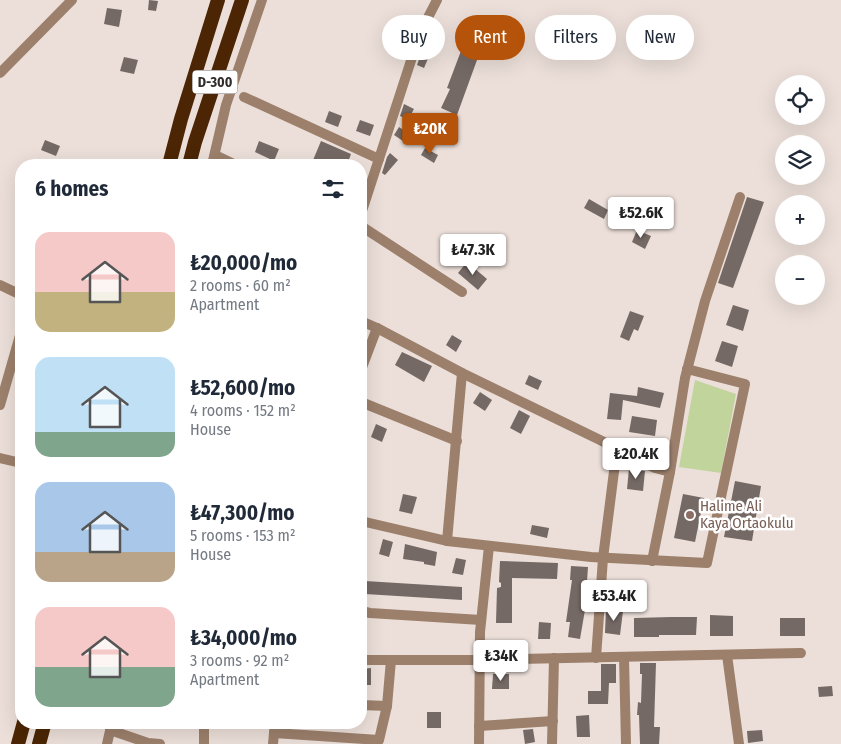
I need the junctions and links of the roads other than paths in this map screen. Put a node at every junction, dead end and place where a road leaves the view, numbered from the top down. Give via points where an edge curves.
1 (72, 0) edge
2 (218, 0) edge
3 (242, 0) edge
4 (262, 0) edge
5 (437, 0) edge
6 (0, 73) edge
7 (244, 97) dead end
8 (170, 159) edge
9 (191, 159) edge
10 (214, 159) edge
11 (379, 159) junction
12 (367, 196) edge
13 (740, 197) dead end
14 (367, 230) edge
15 (0, 285) edge
16 (15, 292) edge
17 (462, 292) dead end
18 (367, 324) edge
19 (377, 328) junction
20 (15, 353) edge
21 (367, 354) edge
22 (687, 369) junction
23 (462, 373) junction
24 (367, 404) edge
25 (0, 405) edge
26 (457, 441) junction
27 (616, 448) junction
28 (0, 458) edge
29 (15, 462) edge
30 (670, 472) junction
31 (367, 523) edge
32 (448, 541) junction
33 (488, 546) junction
34 (603, 558) junction
35 (652, 561) junction
36 (367, 612) edge
37 (481, 620) junction
38 (801, 654) dead end
39 (727, 655) junction
40 (624, 657) junction
41 (554, 658) junction
42 (596, 658) junction
43 (367, 660) edge
44 (391, 660) junction
45 (479, 660) junction
46 (367, 705) edge
47 (387, 706) junction
48 (553, 721) junction
49 (479, 726) junction
50 (22, 729) edge
51 (43, 729) edge
52 (110, 729) edge
53 (118, 729) edge
54 (204, 729) edge
55 (274, 729) edge
56 (282, 729) edge
57 (381, 742) edge
58 (18, 744) edge
59 (39, 744) edge
60 (107, 744) edge
61 (160, 744) edge
62 (204, 744) edge
63 (273, 744) edge
64 (478, 744) edge
65 (552, 744) edge
66 (626, 744) edge
67 (739, 744) edge

1 - 6 street
2 - 8 highway, D-300
3 - 9 highway, D-300
4 - 10 street via 226,105
5 - 11 street via 420,33
7 - 11 street
11 - 12 street
13 - 22 street via 705,301
14 - 17 street
15 - 16 street
18 - 19 street
19 - 21 street
19 - 23 street
20 - 25 street
22 - 30 street
22 - 35 street via 745,384 707,564
23 - 26 street
23 - 27 street
24 - 26 street
26 - 32 street
27 - 30 street
27 - 34 street
28 - 29 street
30 - 35 street
31 - 32 street
32 - 33 street
33 - 34 street
33 - 37 street
34 - 35 street
34 - 42 street
36 - 37 street
37 - 45 street
38 - 39 street
39 - 40 street
39 - 67 street
40 - 42 street
40 - 66 street
41 - 42 street
41 - 45 street
41 - 48 street
43 - 44 street
44 - 45 street
44 - 47 street
45 - 49 street
46 - 47 street
47 - 57 street
48 - 49 street
48 - 65 street
49 - 64 street
50 - 58 highway
51 - 59 highway
52 - 60 street
53 - 61 street
54 - 62 street
55 - 63 street
56 - 57 street

